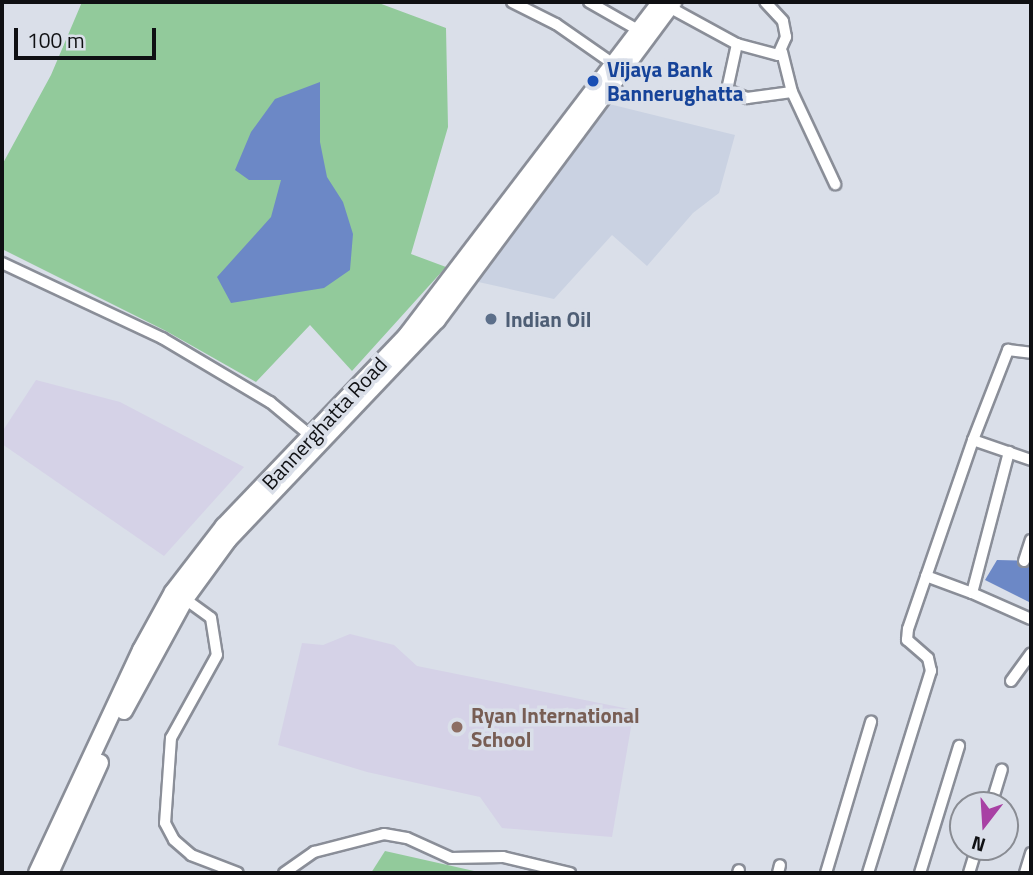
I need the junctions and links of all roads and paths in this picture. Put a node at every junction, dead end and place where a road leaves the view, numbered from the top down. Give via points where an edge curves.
1 (512, 2) edge
2 (589, 2) edge
3 (765, 2) edge
4 (663, 4) edge
5 (638, 30) junction
6 (737, 44) junction
7 (782, 52) junction
8 (612, 63) junction
9 (792, 92) junction
10 (835, 184) dead end
11 (512, 205) junction
12 (2, 263) edge
13 (1031, 353) edge
14 (311, 436) junction
15 (973, 440) junction
16 (1009, 452) junction
17 (1031, 460) edge
18 (1031, 540) edge
19 (1024, 561) dead end
20 (926, 576) junction
21 (972, 593) junction
22 (185, 599) junction
23 (1031, 619) edge
24 (1031, 653) edge
25 (1011, 681) dead end
26 (871, 722) dead end
27 (959, 746) dead end
28 (1002, 770) dead end
29 (995, 791) edge
30 (1031, 853) edge
31 (37, 873) edge
32 (50, 873) edge
33 (238, 873) edge
34 (284, 873) edge
35 (569, 873) edge
36 (826, 873) edge
37 (868, 873) edge
38 (920, 873) edge
39 (1025, 873) edge

1 - 8 street via 556,24
2 - 5 street
3 - 7 street via 783,21
4 - 5 main road, Bannerghatta Road
4 - 6 street
4 - 11 main road, Bannerghatta Road
5 - 8 main road, Bannerghatta Road
6 - 7 street via 761,53
6 - 9 street via 727,90 747,98
7 - 9 street
8 - 11 main road, Bannerghatta Road
9 - 10 street
11 - 14 main road, Bannerghatta Road via 407,335
11 - 22 main road, Bannerghatta Road via 437,320 228,540
12 - 14 street via 162,338 270,402
13 - 15 street via 1008,350
14 - 31 main road, Bannerghatta Road via 224,526 173,592 141,650
15 - 16 street
15 - 20 street
16 - 17 street
16 - 21 street
18 - 19 street
20 - 21 street
20 - 37 street via 907,640 928,659 931,671
21 - 23 street
22 - 32 main road, Bannerghatta Road via 152,653
22 - 33 street via 211,618 217,648 210,673 172,738 165,823 181,849
24 - 25 street
26 - 36 street
27 - 38 street
28 - 29 street
30 - 39 street
34 - 35 street via 314,852 384,834 407,838 451,858 502,857

